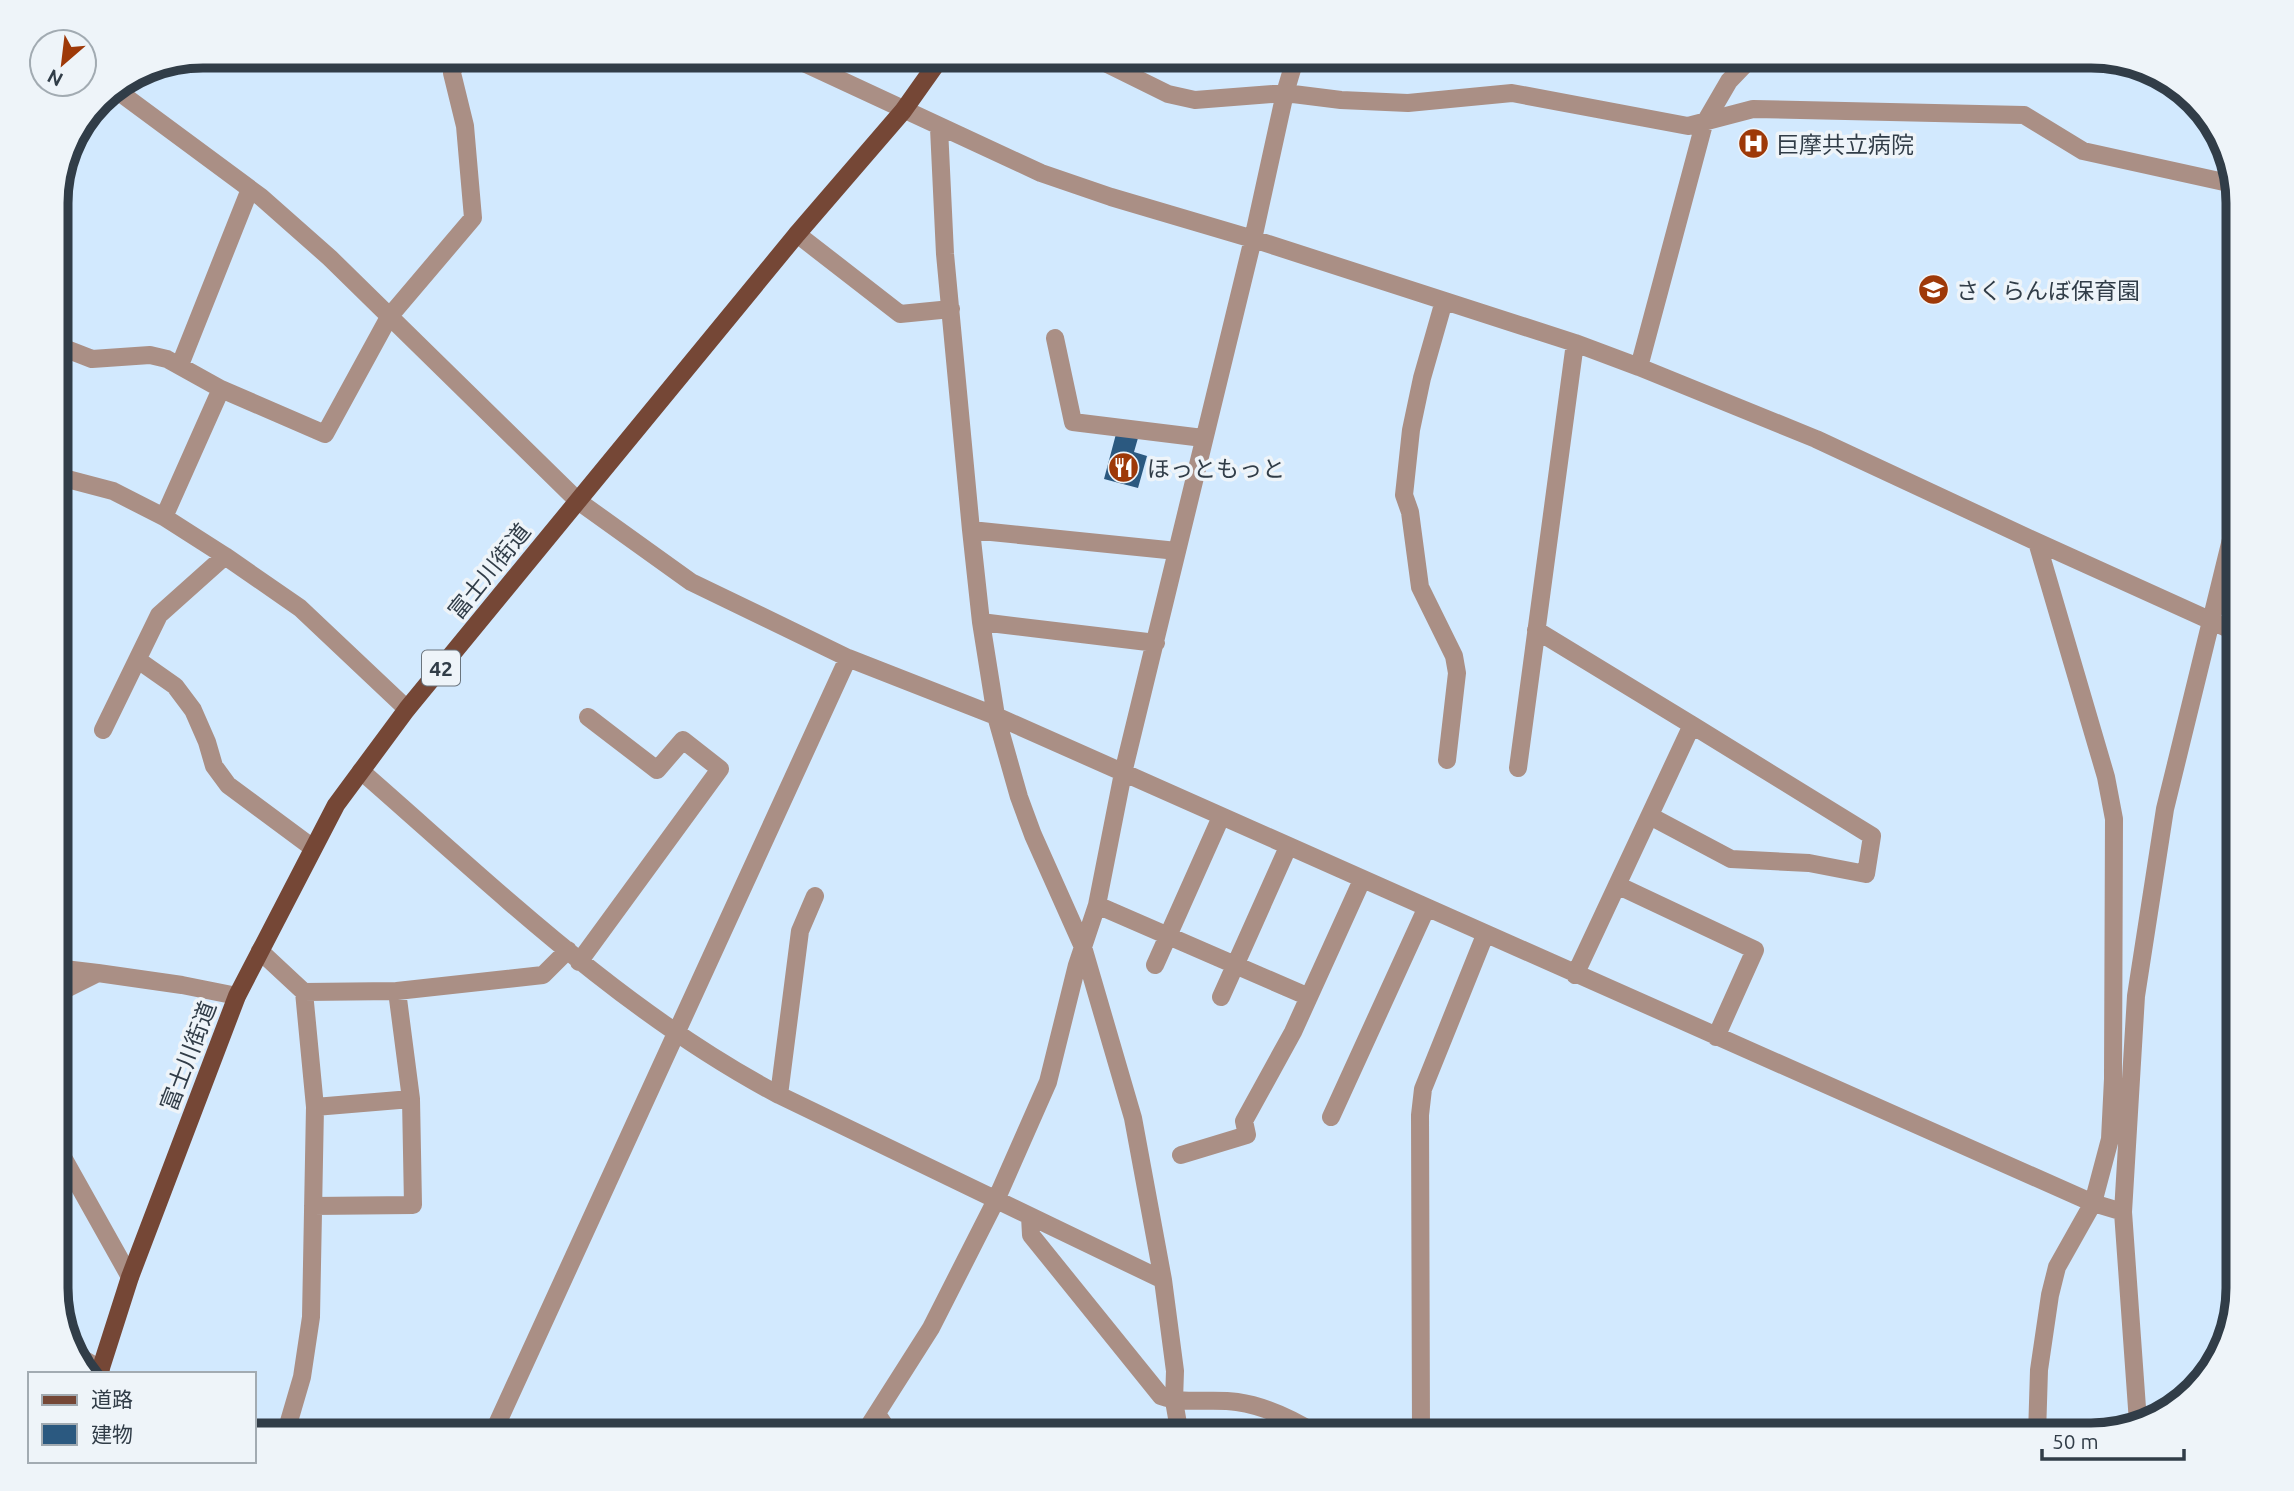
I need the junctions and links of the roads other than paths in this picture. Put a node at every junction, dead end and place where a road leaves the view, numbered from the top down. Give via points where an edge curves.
1 (454, 68) edge
2 (814, 68) edge
3 (933, 68) edge
4 (1115, 68) edge
5 (1292, 68) edge
6 (1742, 68) edge
7 (1285, 93) junction
8 (123, 95) edge
9 (903, 111) junction
10 (1704, 124) junction
11 (939, 128) junction
12 (2224, 182) edge
13 (250, 189) junction
14 (797, 234) junction
15 (1253, 239) junction
16 (1444, 301) junction
17 (951, 309) junction
18 (389, 317) junction
19 (1055, 338) dead end
20 (1575, 343) junction
21 (69, 350) edge
22 (180, 365) junction
23 (1639, 367) junction
24 (221, 389) junction
25 (1203, 438) junction
26 (69, 479) edge
27 (578, 501) junction
28 (164, 517) junction
29 (971, 530) junction
30 (2037, 542) junction
31 (1177, 551) junction
32 (225, 556) junction
33 (2226, 560) edge
34 (2211, 621) junction
35 (981, 622) junction
36 (2226, 628) edge
37 (1536, 630) junction
38 (1156, 643) junction
39 (848, 658) junction
40 (138, 660) junction
41 (407, 709) junction
42 (996, 716) junction
43 (588, 717) dead end
44 (1692, 725) junction
45 (103, 730) dead end
46 (1447, 760) dead end
47 (1518, 768) dead end
48 (361, 771) junction
49 (1123, 773) junction
50 (1650, 816) junction
51 (1221, 817) junction
52 (1288, 847) junction
53 (313, 848) junction
54 (1362, 880) junction
55 (1617, 885) junction
56 (815, 896) dead end
57 (1097, 905) junction
58 (1426, 909) junction
59 (1485, 935) junction
60 (1168, 936) junction
61 (1083, 947) junction
62 (261, 951) junction
63 (573, 956) junction
64 (1155, 965) dead end
65 (1236, 965) junction
66 (69, 970) edge
67 (98, 973) junction
68 (1575, 975) junction
69 (69, 988) edge
70 (397, 990) junction
71 (304, 992) junction
72 (237, 996) junction
73 (1221, 997) dead end
74 (1309, 997) junction
75 (677, 1033) junction
76 (1716, 1037) junction
77 (779, 1095) junction
78 (411, 1099) junction
79 (315, 1107) junction
80 (1331, 1117) dead end
81 (1181, 1154) dead end
82 (69, 1168) edge
83 (996, 1200) junction
84 (2093, 1203) junction
85 (313, 1206) junction
86 (2123, 1212) junction
87 (1030, 1216) junction
88 (130, 1277) junction
89 (1163, 1280) junction
90 (100, 1371) edge
91 (1174, 1401) junction
92 (877, 1414) junction
93 (2137, 1414) edge
94 (289, 1423) edge
95 (498, 1423) edge
96 (871, 1423) edge
97 (883, 1423) edge
98 (1178, 1423) edge
99 (1297, 1423) edge
100 (1422, 1423) edge
101 (2037, 1423) edge

1 - 18 street via 474,218
2 - 9 street
3 - 9 main road, 富士川街道 / 42
4 - 7 street via 1168,94 1195,100
5 - 7 street
6 - 10 street
7 - 10 street via 1408,103 1512,93 1688,126
7 - 15 street
8 - 13 street
9 - 11 street
9 - 14 main road, 富士川街道 / 42
10 - 12 street via 1753,109 2024,115 2083,151
10 - 23 street
11 - 15 street via 1041,173
11 - 17 street
13 - 18 street
13 - 22 street
14 - 17 street via 900,314
14 - 27 main road, 富士川街道 / 42
15 - 16 street
15 - 25 street
16 - 20 street
16 - 46 street via 1422,378 1404,495 1420,587 1454,656 1457,673
17 - 29 street
18 - 24 street via 325,434
18 - 27 street
19 - 25 street via 1073,422
20 - 23 street
20 - 37 street
21 - 22 street via 92,359 150,355
22 - 24 street
23 - 30 street via 1816,439
24 - 28 street
25 - 31 street
26 - 28 street via 113,491
27 - 39 street via 691,582
27 - 41 main road, 富士川街道 / 42
28 - 32 street
29 - 31 street
29 - 35 street
30 - 34 street
30 - 84 street via 2106,777 2114,819 2110,1139
31 - 38 street
32 - 40 street via 159,615
32 - 41 street via 300,608
33 - 34 street
34 - 36 street
34 - 86 street via 2165,809 2136,996
35 - 38 street
35 - 42 street
37 - 44 street
37 - 47 street
38 - 49 street
39 - 42 street
39 - 75 street
40 - 45 street
40 - 53 street via 175,686 193,710 214,766 228,785
41 - 48 main road, 富士川街道 / 42
42 - 49 street
42 - 61 street via 1028,822
43 - 63 street via 657,770 683,740 720,769
44 - 50 street
44 - 50 street via 1872,836 1866,874 1809,863 1731,859
48 - 53 main road, 富士川街道 / 42
48 - 63 street
49 - 51 street
49 - 57 street
50 - 55 street
51 - 52 street
51 - 60 street
52 - 54 street
52 - 65 street
53 - 62 main road, 富士川街道 / 42
54 - 58 street
54 - 74 street
55 - 68 street
55 - 76 street via 1755,950
56 - 77 street via 800,931
57 - 60 street
57 - 61 street
58 - 59 street
58 - 80 street
59 - 68 street
59 - 100 street via 1423,1088
60 - 64 street
60 - 65 street
61 - 83 street via 1048,1082
61 - 89 street via 1133,1118
62 - 71 street
62 - 72 main road, 富士川街道 / 42
63 - 70 street via 543,975
63 - 75 street
65 - 73 street
65 - 74 street
66 - 67 street
67 - 69 street
67 - 72 street
68 - 76 street
70 - 71 street
70 - 78 street
71 - 79 street
72 - 88 main road, 富士川街道 / 42
74 - 81 street via 1244,1121 1247,1135
75 - 77 street
75 - 95 street
76 - 84 street
77 - 83 street
78 - 79 street
78 - 85 street via 413,1205
79 - 85 street
82 - 88 street
83 - 87 street
83 - 92 street via 931,1328
84 - 86 street
84 - 101 street via 2057,1267 2039,1370
85 - 94 street via 311,1317 302,1377
86 - 93 street
87 - 89 street
87 - 91 street via 1031,1235 1160,1396
88 - 90 main road, 富士川街道 / 42
89 - 91 street via 1175,1371
91 - 98 street
91 - 99 street via 1237,1402
92 - 96 street
92 - 97 street

